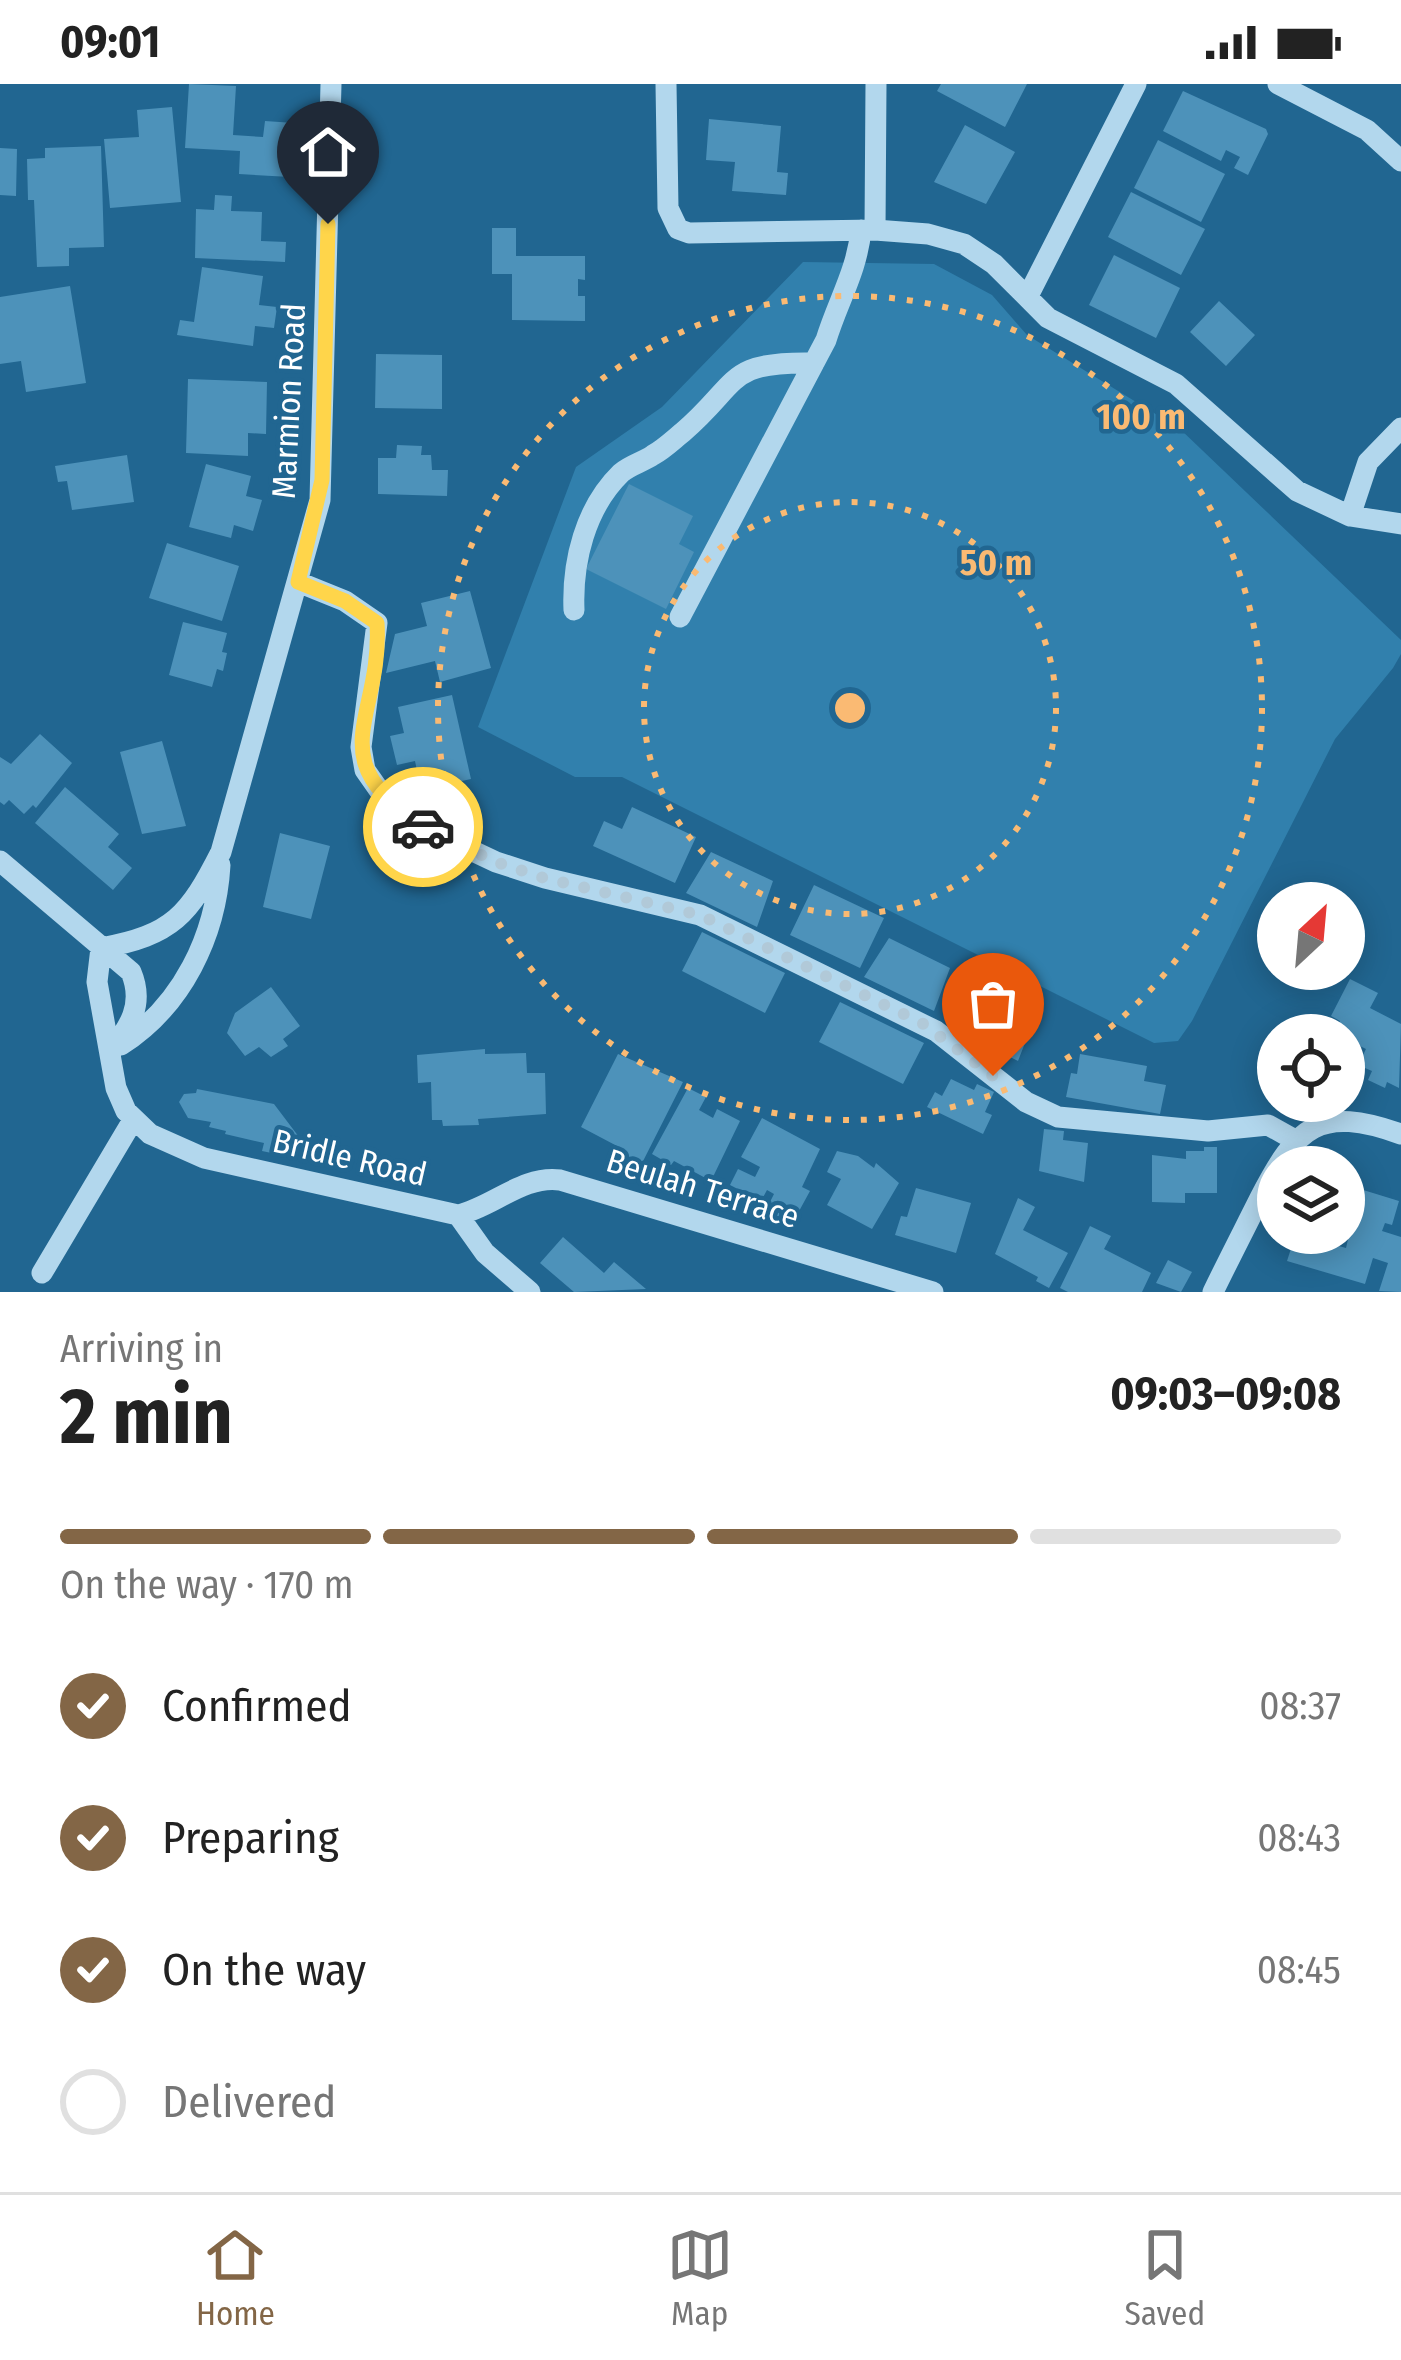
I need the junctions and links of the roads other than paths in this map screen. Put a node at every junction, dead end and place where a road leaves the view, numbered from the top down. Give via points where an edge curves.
1 (331, 84) edge
2 (666, 84) edge
3 (876, 84) edge
4 (1136, 84) edge
5 (1278, 84) edge
6 (1401, 160) edge
7 (868, 230) junction
8 (1028, 296) junction
9 (814, 363) junction
10 (1401, 428) edge
11 (1350, 516) junction
12 (1401, 524) edge
13 (298, 582) junction
14 (574, 610) dead end
15 (680, 617) dead end
16 (221, 852) junction
17 (0, 861) edge
18 (101, 948) junction
19 (110, 1053) junction
20 (134, 1120) junction
21 (1401, 1134) edge
22 (1294, 1140) junction
23 (458, 1215) junction
24 (42, 1273) dead end
25 (530, 1292) edge
26 (933, 1292) edge
27 (1213, 1292) edge

1 - 13 street, Marmion Road via 322,480
2 - 7 street via 668,208 678,229
3 - 7 street
4 - 8 street
5 - 6 street via 1367,130
7 - 8 street via 964,244
7 - 9 street
8 - 11 street via 1048,318 1175,384 1297,491
9 - 14 street via 749,368 683,431 623,470 580,547
9 - 15 street
10 - 11 street via 1367,462
11 - 12 street
13 - 16 street, Marmion Road
13 - 22 street via 377,623 365,770 386,800 422,827 544,878 700,915 922,1023 1058,1117 1208,1131 1268,1125
16 - 18 street, Marmion Road via 173,924
16 - 19 street, Marmion Road via 212,924 183,983 158,1018
17 - 18 street
18 - 19 street via 97,982
18 - 19 street via 125,964 137,989 134,1016
19 - 20 street via 118,1097
20 - 23 street, Bridle Road via 191,1154
20 - 24 street
21 - 22 street via 1334,1122
22 - 27 street
23 - 25 street, Bridle Road
23 - 26 street, Beulah Terrace via 538,1179 560,1180

